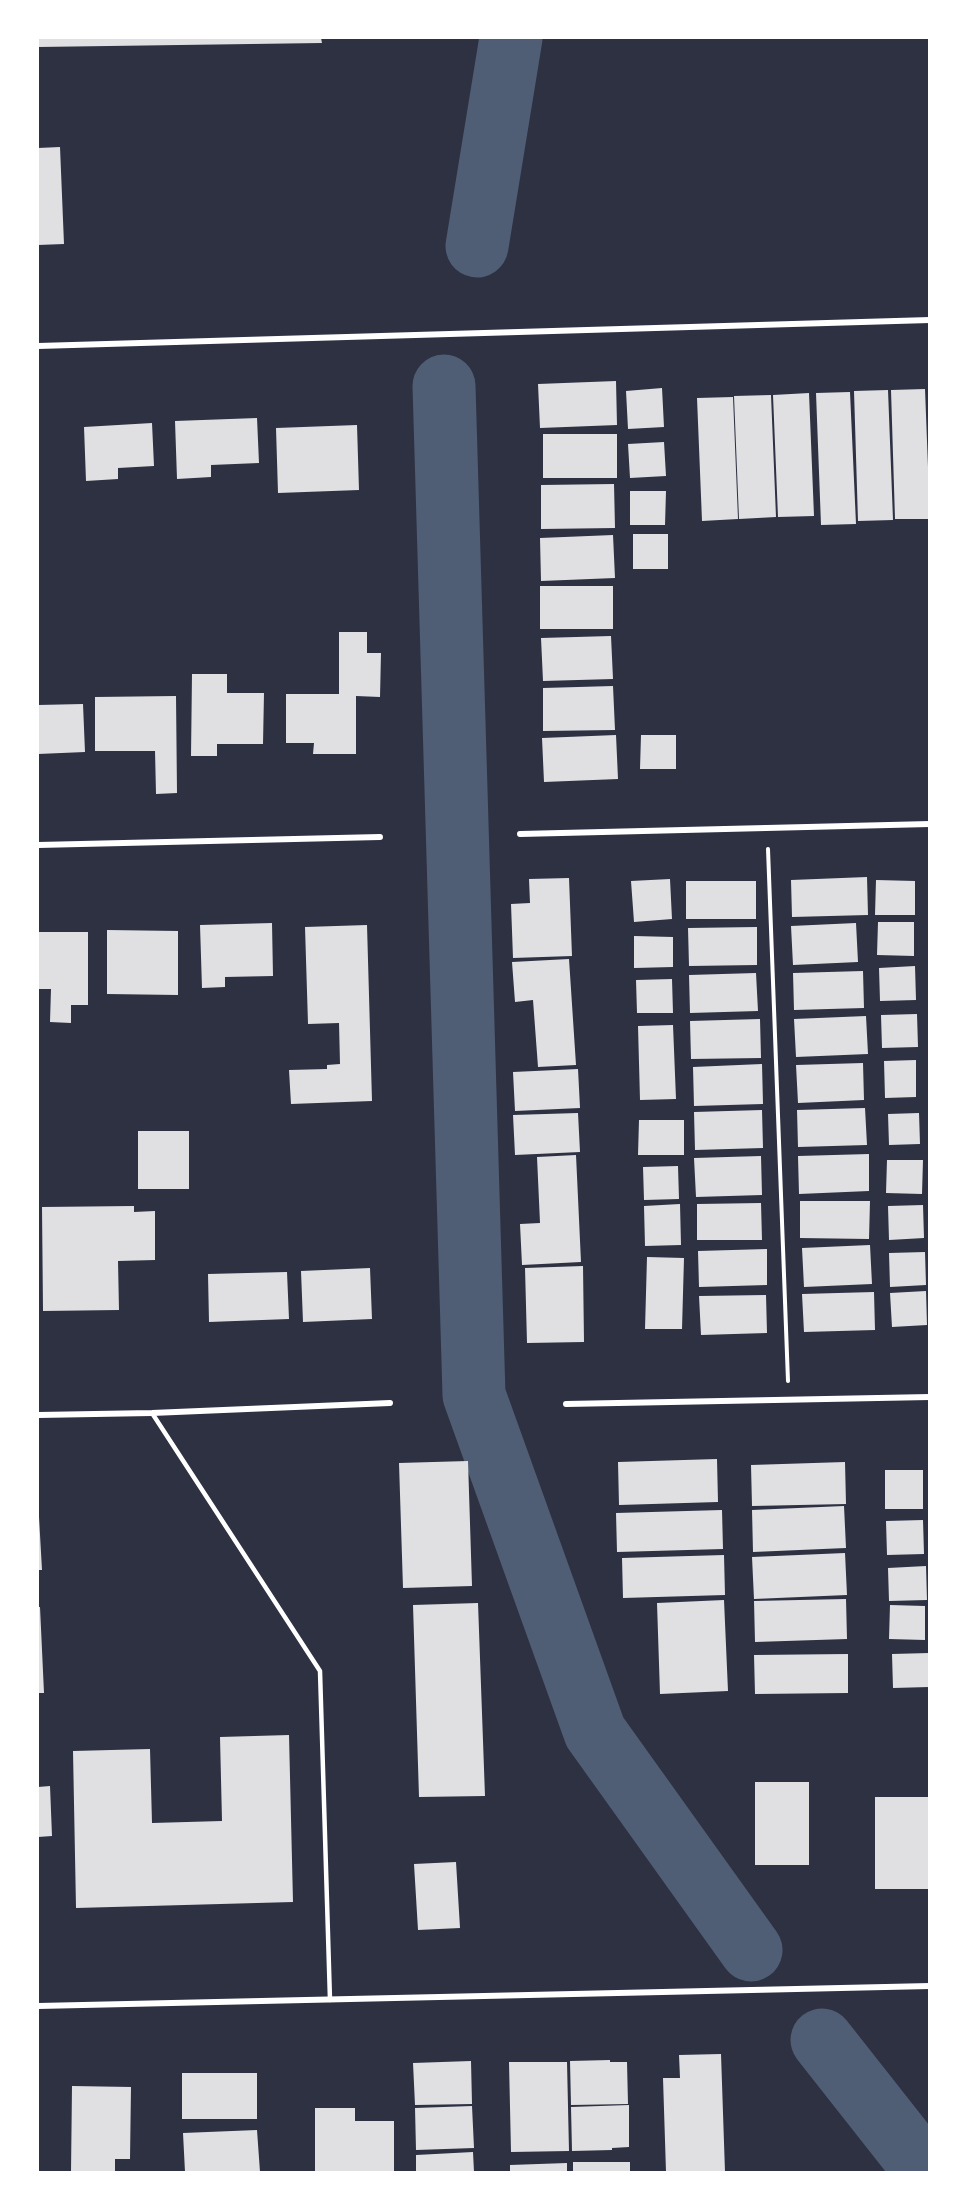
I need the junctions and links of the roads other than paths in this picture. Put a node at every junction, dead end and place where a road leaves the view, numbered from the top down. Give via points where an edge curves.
1 (930, 320) edge
2 (38, 346) edge
3 (930, 824) edge
4 (520, 834) dead end
5 (380, 837) dead end
6 (38, 844) edge
7 (930, 1397) edge
8 (390, 1402) dead end
9 (566, 1404) dead end
10 (152, 1413) junction
11 (38, 1415) edge
12 (930, 1986) edge
13 (330, 2000) junction
14 (38, 2006) edge

1 - 2 street
3 - 4 street
5 - 6 street
7 - 9 street
8 - 10 street
10 - 11 street
10 - 13 lane via 320,1671
12 - 13 street
13 - 14 street

